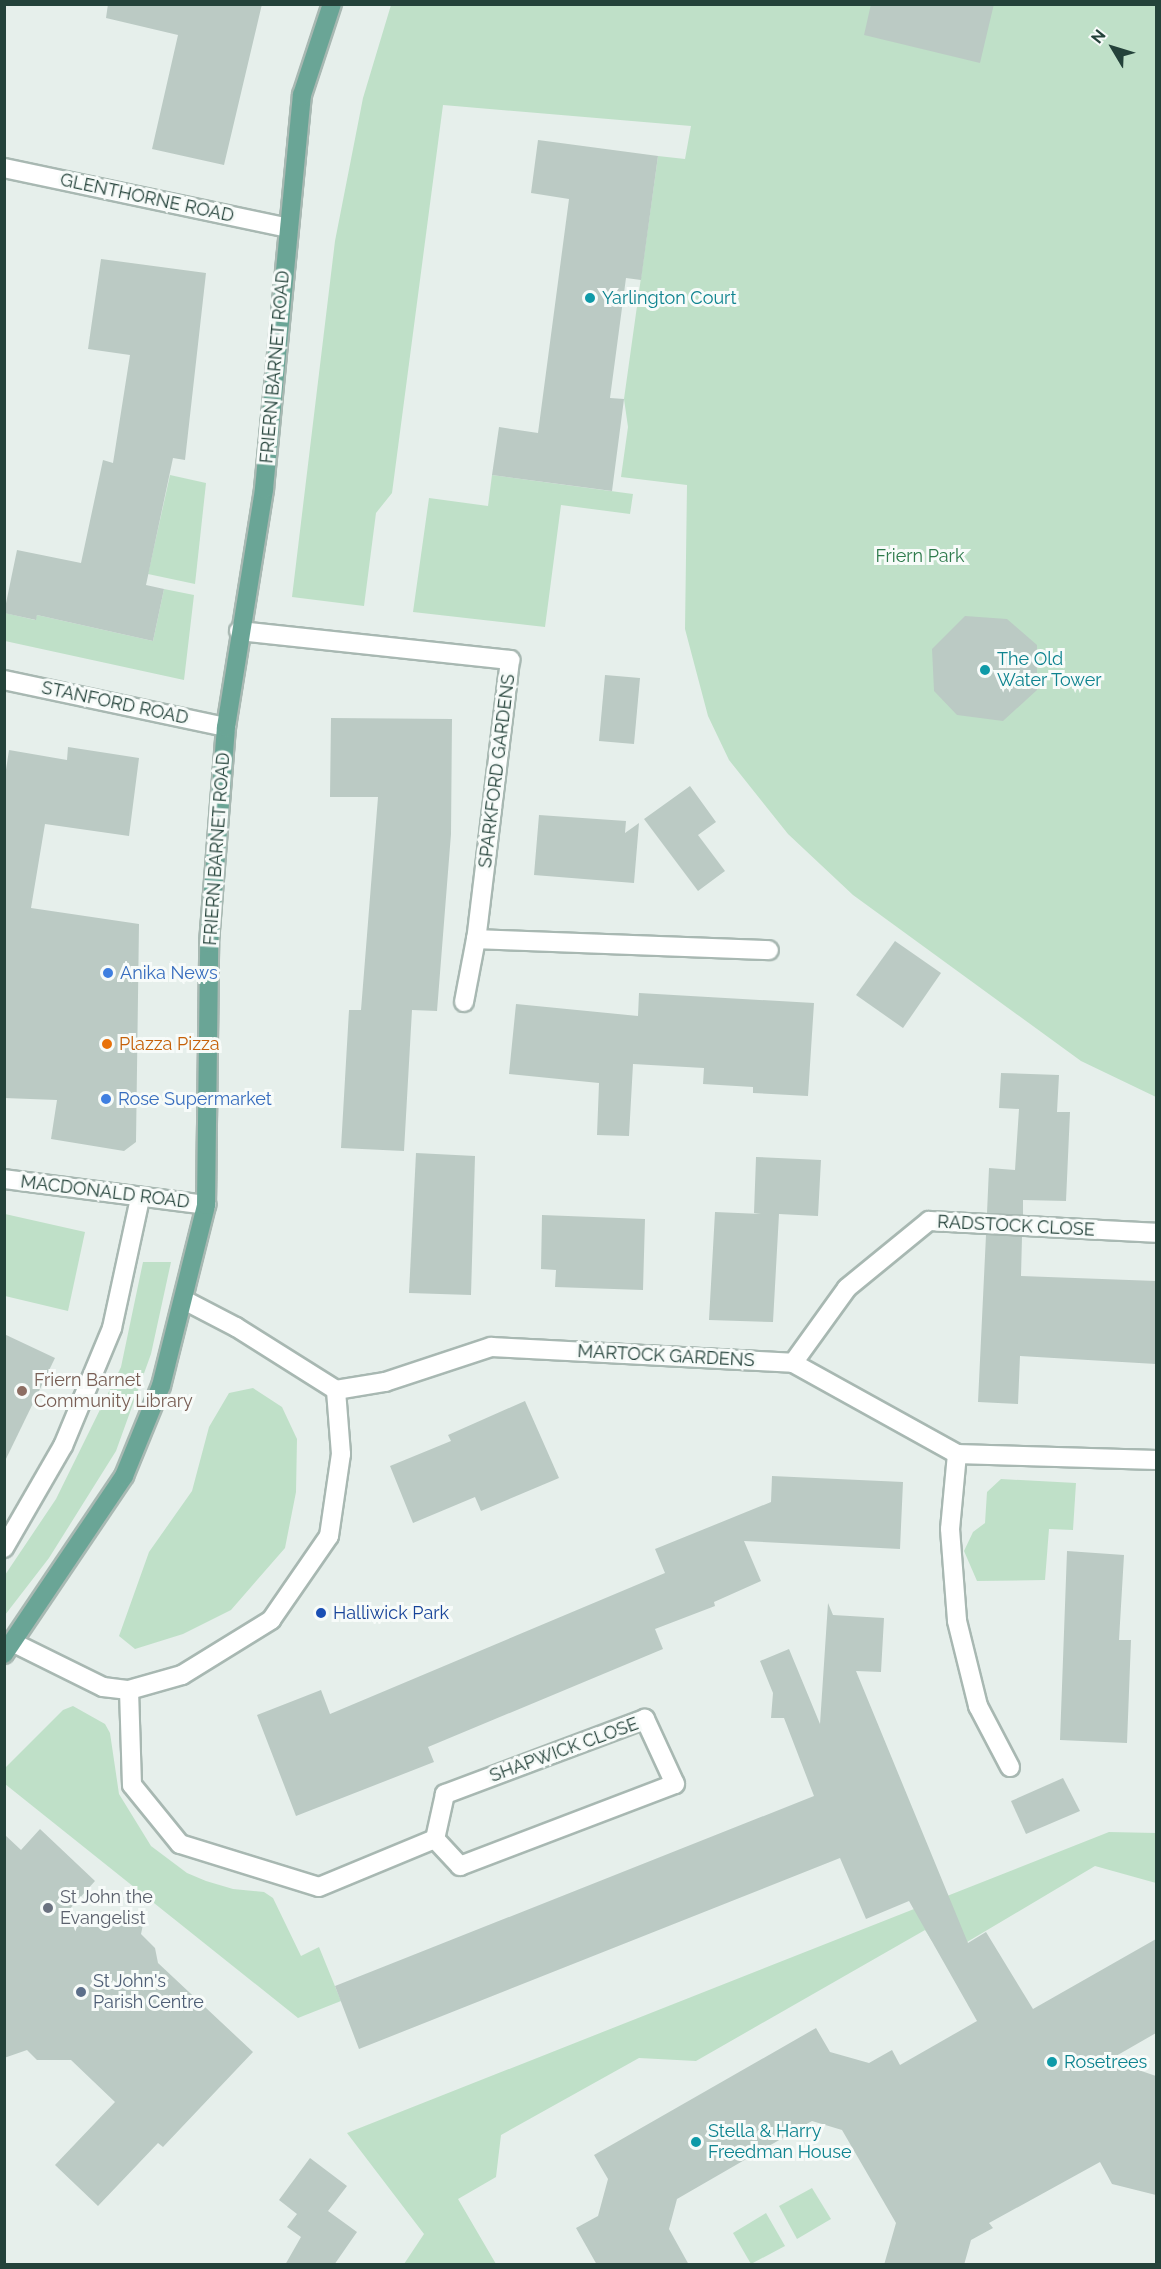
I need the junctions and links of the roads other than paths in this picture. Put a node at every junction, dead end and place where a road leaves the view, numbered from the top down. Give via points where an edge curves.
1 (332, 4) edge
2 (4, 168) edge
3 (289, 228) junction
4 (238, 632) junction
5 (4, 680) edge
6 (226, 727) junction
7 (476, 939) junction
8 (769, 950) dead end
9 (464, 1002) dead end
10 (4, 1179) edge
11 (140, 1198) junction
12 (206, 1205) junction
13 (1156, 1233) edge
14 (184, 1300) junction
15 (793, 1363) junction
16 (336, 1389) junction
17 (957, 1454) junction
18 (1156, 1460) edge
19 (4, 1548) edge
20 (9, 1648) edge
21 (129, 1690) junction
22 (1010, 1767) dead end
23 (435, 1839) junction

1 - 3 main road, FRIERN BARNET ROAD via 302,95
2 - 3 street, GLENTHORNE ROAD
3 - 4 main road, FRIERN BARNET ROAD via 264,489
4 - 6 main road, FRIERN BARNET ROAD
4 - 7 street, SPARKFORD GARDENS via 510,660
5 - 6 street, STANFORD ROAD
6 - 12 main road, FRIERN BARNET ROAD via 209,943
7 - 8 street
7 - 9 street, SPARKFORD GARDENS
10 - 11 street, MACDONALD ROAD
11 - 12 street, MACDONALD ROAD
11 - 19 street via 112,1328 63,1446
12 - 14 main road, FRIERN BARNET ROAD
13 - 15 street, RADSTOCK CLOSE via 929,1221 847,1288
14 - 16 street
14 - 20 main road, FRIERN BARNET ROAD via 161,1386 124,1476
15 - 16 street, MARTOCK GARDENS via 491,1347 385,1382
15 - 17 street, MARTOCK GARDENS
16 - 21 street via 341,1454 329,1536 271,1620 182,1676
17 - 18 street, MARTOCK GARDENS
17 - 22 street via 950,1529 957,1621 978,1706
20 - 21 street via 103,1687
21 - 23 street via 132,1785 180,1844 319,1887
23 - 23 street, SHAPWICK CLOSE via 460,1866 675,1784 645,1719 444,1794

